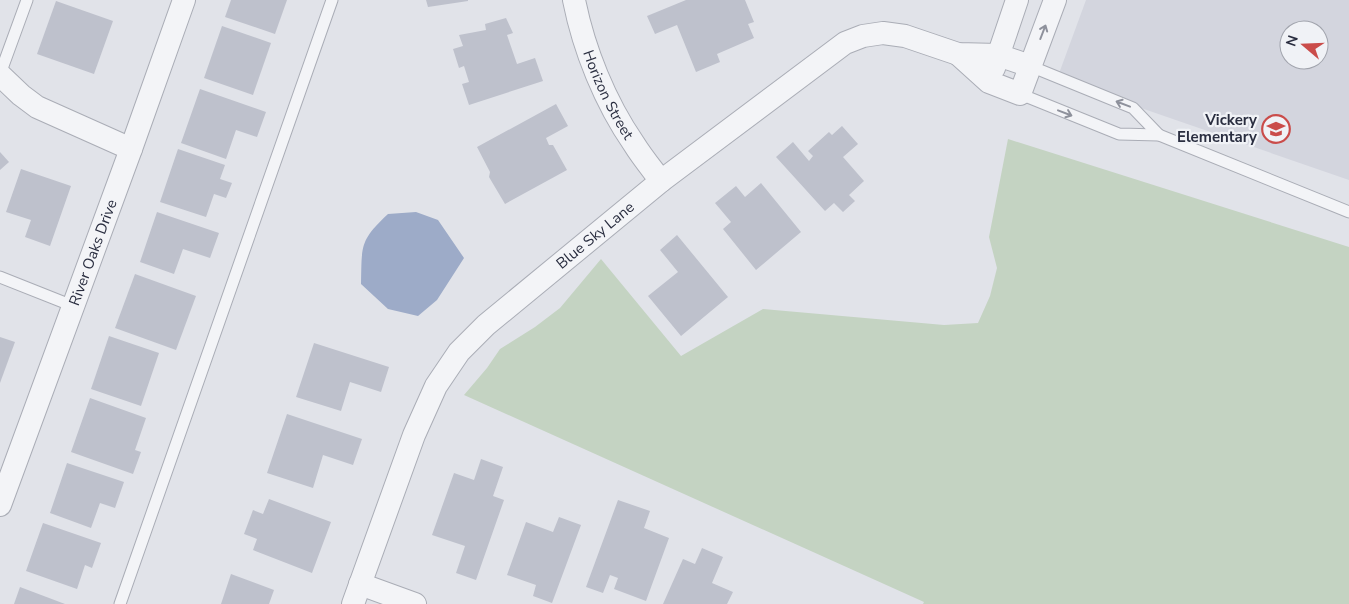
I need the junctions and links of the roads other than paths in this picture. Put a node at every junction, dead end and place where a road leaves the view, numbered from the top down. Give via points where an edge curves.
1 (27, 0) edge
2 (184, 0) edge
3 (332, 0) edge
4 (574, 0) edge
5 (1017, 0) edge
6 (1055, 0) edge
7 (958, 54) junction
8 (998, 55) junction
9 (1030, 66) junction
10 (0, 75) edge
11 (989, 82) junction
12 (1020, 94) junction
13 (1159, 136) junction
14 (131, 149) junction
15 (661, 181) junction
16 (1349, 212) edge
17 (0, 277) edge
18 (73, 306) junction
19 (9, 451) edge
20 (0, 505) edge
21 (356, 594) edge
22 (120, 604) edge
23 (415, 604) edge

1 - 10 lane
2 - 14 street, River Oaks Drive
3 - 22 lane
4 - 15 street, Horizon Street via 579,24 603,89 633,143
5 - 8 street
9 -> 6 street
7 - 8 street, Blue Sky Lane
7 - 11 street, Blue Sky Lane
7 - 15 street, Blue Sky Lane via 905,36 883,33 845,43
8 - 9 street, Blue Sky Lane
8 - 11 street
9 - 12 street
13 -> 9 lane via 1133,108
10 - 14 street via 37,107
11 - 12 street
12 -> 13 lane via 1119,134
13 - 16 lane
14 - 18 street, River Oaks Drive
15 - 21 street, Blue Sky Lane via 486,325 459,352 436,386 414,435
17 - 18 lane
18 - 19 street, River Oaks Drive
19 - 20 street, River Oaks Drive
21 - 23 street

